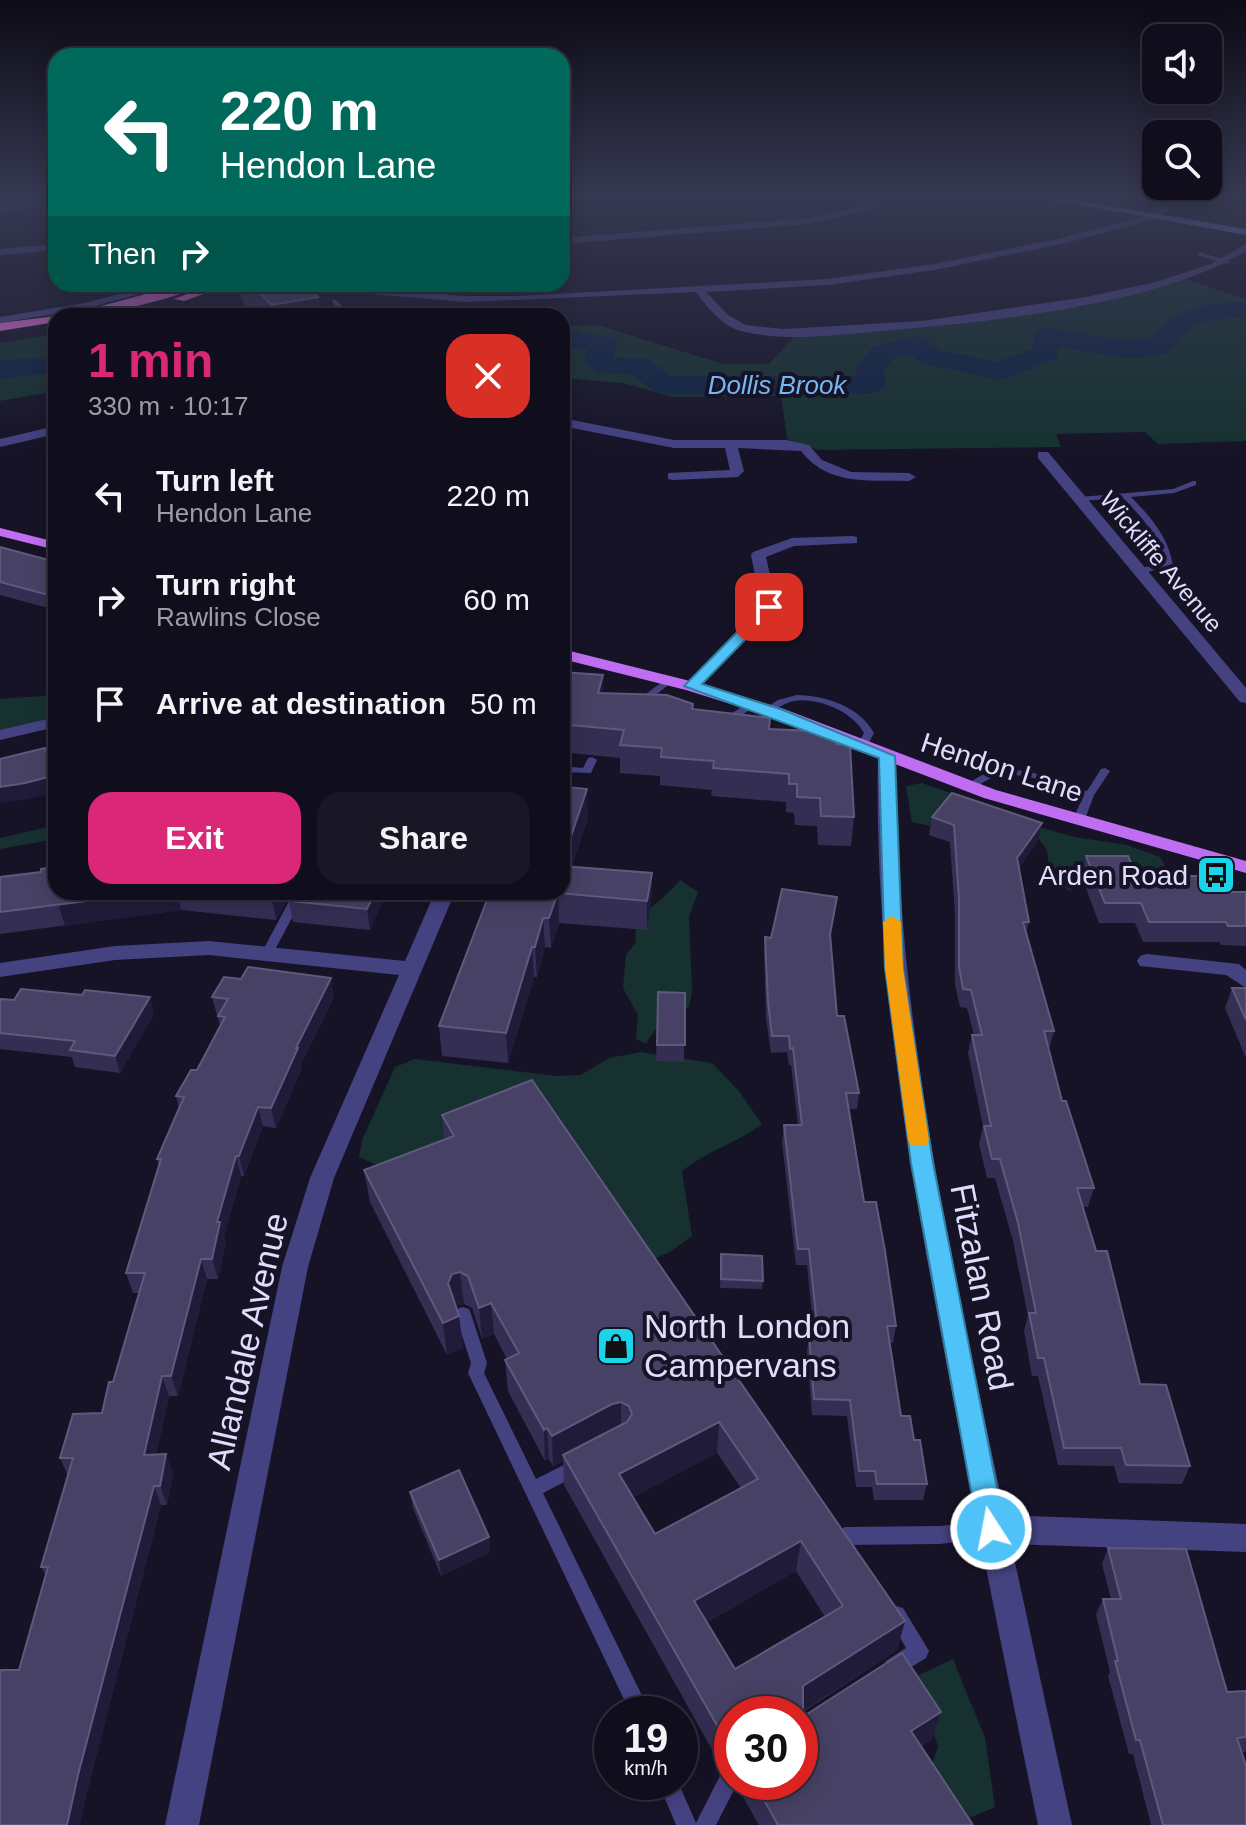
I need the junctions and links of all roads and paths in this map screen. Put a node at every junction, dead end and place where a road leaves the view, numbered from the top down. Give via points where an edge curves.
1 (825, 282) edge
2 (1161, 282) edge
3 (699, 290) junction
4 (139, 292) edge
5 (164, 292) edge
6 (198, 292) edge
7 (325, 292) edge
8 (413, 292) edge
9 (470, 292) edge
10 (465, 299) junction
11 (67, 308) edge
12 (101, 308) edge
13 (142, 308) edge
14 (340, 308) edge
15 (48, 311) edge
16 (0, 320) edge
17 (48, 320) edge
18 (0, 327) edge
19 (48, 329) edge
20 (0, 337) edge
21 (570, 424) edge
22 (48, 432) edge
23 (0, 443) edge
24 (731, 445) junction
25 (1043, 455) dead end
26 (673, 476) dead end
27 (909, 477) dead end
28 (1193, 483) dead end
29 (1126, 496) junction
30 (1080, 499) junction
31 (0, 532) edge
32 (852, 540) dead end
33 (48, 544) edge
34 (1140, 571) junction
35 (570, 654) edge
36 (669, 680) junction
37 (692, 686) junction
38 (1246, 698) edge
39 (759, 707) junction
40 (661, 712) edge
41 (48, 724) edge
42 (715, 725) edge
43 (0, 735) edge
44 (862, 746) junction
45 (887, 756) junction
46 (592, 760) dead end
47 (570, 770) edge
48 (1105, 771) dead end
49 (970, 787) junction
50 (1089, 795) junction
51 (1079, 819) junction
52 (1246, 867) edge
53 (296, 900) edge
54 (442, 900) edge
55 (268, 952) junction
56 (1147, 961) dead end
57 (413, 969) junction
58 (0, 970) edge
59 (1246, 981) edge
60 (463, 1314) dead end
61 (595, 1457) edge
62 (533, 1489) junction
63 (991, 1529) junction
64 (845, 1536) edge
65 (1246, 1538) edge
66 (886, 1600) edge
67 (879, 1677) edge
68 (632, 1696) edge
69 (676, 1800) edge
70 (718, 1800) edge
71 (182, 1825) edge
72 (686, 1825) edge
73 (705, 1825) edge
74 (1055, 1825) edge

1 - 3 street
2 - 3 street via 971,319 834,332 744,328 721,316
3 - 10 street
4 - 11 street
5 - 12 highway
6 - 13 highway
7 - 14 street
8 - 10 street
9 - 10 street
15 - 16 street
17 - 18 highway
19 - 20 highway
21 - 24 street via 674,444
22 - 23 street
24 - 26 street via 737,471 733,474
24 - 27 street via 787,444 805,448 817,463 849,476
25 - 30 street, Wickliffe Avenue
28 - 29 lane via 1174,491
29 - 30 lane
29 - 34 lane via 1167,547 1169,565
30 - 34 street, Wickliffe Avenue
31 - 33 main road
32 - 37 street via 792,542 758,555 769,607
34 - 38 street, Wickliffe Avenue
35 - 36 main road, Hendon Lane
36 - 37 main road, Hendon Lane
36 - 40 lane via 648,696
37 - 39 main road, Hendon Lane
39 - 42 lane
39 - 44 main road, Hendon Lane
39 - 44 lane via 798,698 852,713 866,723 869,733
41 - 43 street
44 - 45 main road, Hendon Lane
45 - 49 main road, Hendon Lane
45 - 63 street, Fitzalan Road via 894,968 922,1163
46 - 47 lane via 587,771
48 - 50 lane
49 - 50 lane via 995,771 1011,771
49 - 51 main road, Hendon Lane
50 - 51 lane
51 - 52 main road, Hendon Lane
53 - 55 lane
54 - 57 street, Allandale Avenue
55 - 57 street
55 - 58 street via 209,948 115,953
56 - 59 street via 1232,969
57 - 71 street, Allandale Avenue via 322,1178 295,1267
60 - 62 lane via 479,1363 476,1373
61 - 62 lane
62 - 68 lane
63 - 64 lane
63 - 65 street
63 - 74 street, Fitzalan Road
66 - 67 lane via 919,1651
69 - 72 lane
70 - 73 lane

